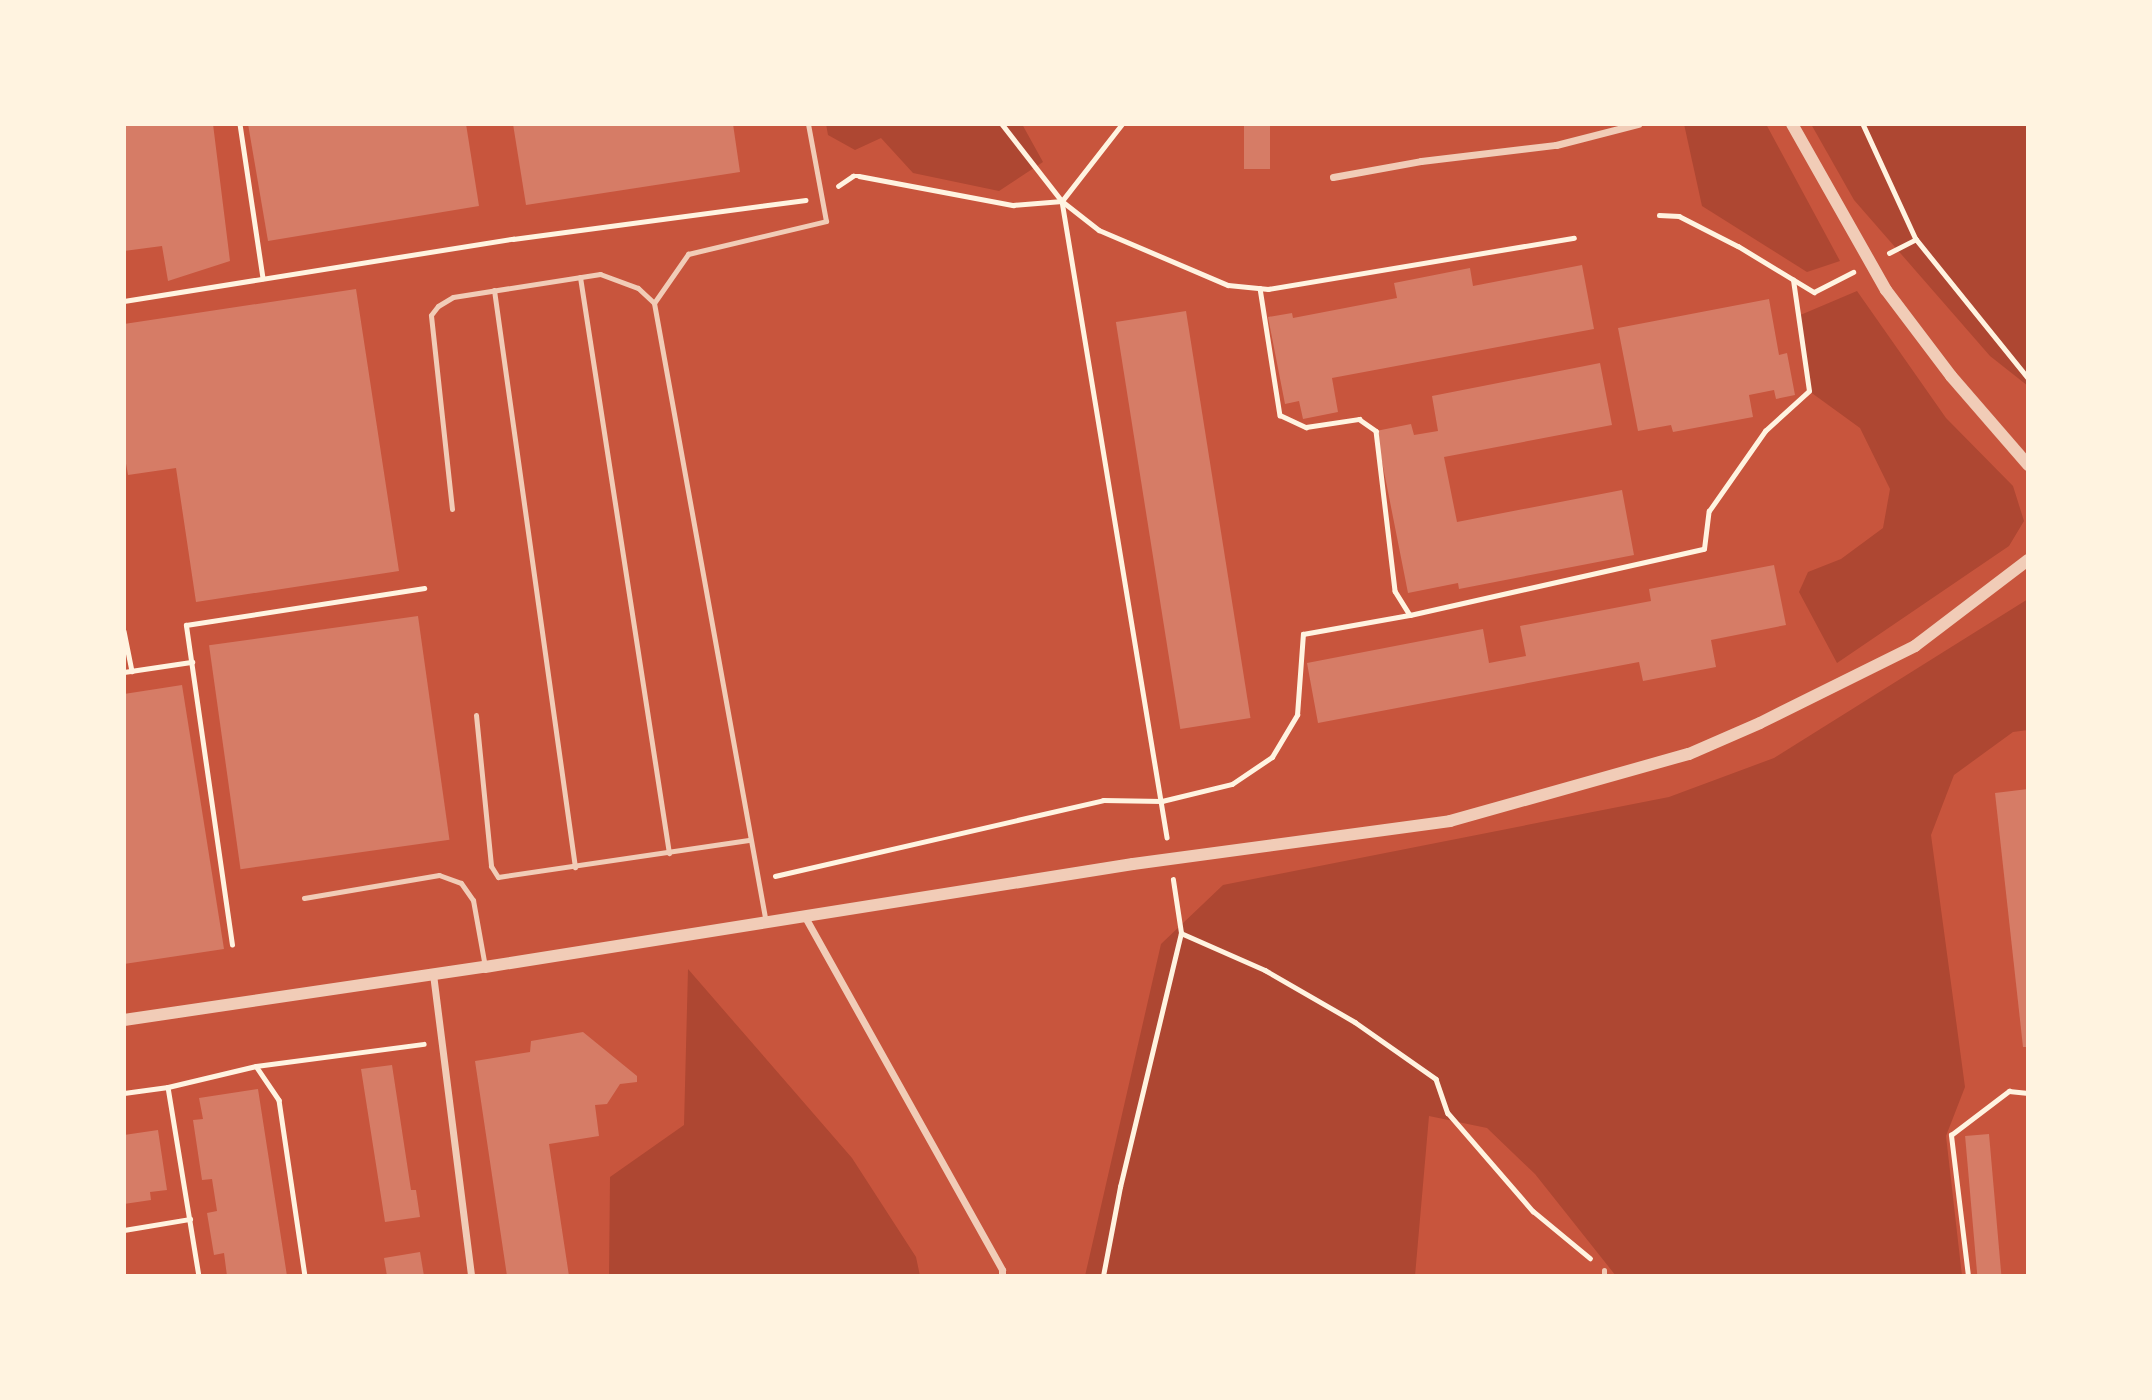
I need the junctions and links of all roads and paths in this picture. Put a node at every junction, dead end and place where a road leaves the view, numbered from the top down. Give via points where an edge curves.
1 (240, 124) edge
2 (808, 124) edge
3 (1002, 124) edge
4 (1122, 124) edge
5 (1638, 124) edge
6 (1792, 124) edge
7 (1863, 124) edge
8 (1333, 177) dead end
9 (822, 198) junction
10 (1062, 201) junction
11 (1659, 215) dead end
12 (1574, 238) dead end
13 (1916, 239) junction
14 (1882, 257) dead end
15 (1859, 269) dead end
16 (580, 277) junction
17 (263, 278) junction
18 (1793, 280) junction
19 (1260, 288) junction
20 (494, 290) junction
21 (124, 301) edge
22 (654, 303) junction
23 (2028, 378) edge
24 (2028, 465) edge
25 (452, 509) dead end
26 (2028, 559) edge
27 (424, 589) dead end
28 (1410, 615) junction
29 (124, 631) edge
30 (192, 662) junction
31 (132, 671) junction
32 (124, 672) edge
33 (476, 715) dead end
34 (1162, 801) junction
35 (750, 840) junction
36 (1167, 840) dead end
37 (669, 853) junction
38 (1171, 866) dead end
39 (575, 867) junction
40 (757, 880) junction
41 (304, 898) dead end
42 (805, 917) junction
43 (766, 923) junction
44 (1181, 933) junction
45 (232, 946) dead end
46 (485, 967) junction
47 (433, 974) junction
48 (124, 1020) edge
49 (440, 1042) junction
50 (256, 1066) junction
51 (167, 1087) junction
52 (124, 1093) edge
53 (2028, 1093) edge
54 (190, 1219) junction
55 (124, 1230) edge
56 (1604, 1273) edge
57 (200, 1276) edge
58 (305, 1276) edge
59 (471, 1276) edge
60 (1002, 1276) edge
61 (1103, 1276) edge
62 (1968, 1276) edge

1 - 17 path
2 - 9 lane
3 - 10 path
4 - 10 path
5 - 8 street via 1556,145
6 - 24 street via 1886,290 1951,376
7 - 13 path
9 - 10 path via 859,176 1013,205
9 - 17 path
9 - 22 lane via 826,221 688,254
10 - 19 path via 1099,230 1228,285
10 - 34 path
11 - 18 path via 1679,216
12 - 19 path
13 - 14 path
13 - 23 path
15 - 18 path via 1814,292
16 - 20 lane
16 - 22 lane via 600,274 638,288
16 - 37 lane
17 - 21 path
18 - 28 path via 1809,391 1765,431 1709,511 1704,549
19 - 28 path via 1280,415 1306,427 1359,419 1376,431 1395,591
20 - 25 lane via 445,299 431,315
20 - 39 lane
22 - 35 lane
26 - 42 street via 1915,646 1689,754 1450,821 1133,864
27 - 30 path via 186,625
28 - 34 path via 1303,634 1297,715 1272,757 1232,784
29 - 31 path
30 - 31 path
30 - 45 path
31 - 32 path
33 - 39 lane via 491,866 498,877
34 - 36 path
34 - 40 path via 1103,800
35 - 37 lane
35 - 40 lane
37 - 39 lane
38 - 44 path
40 - 43 lane
41 - 46 lane via 439,875 461,883 473,900
42 - 43 street
42 - 60 street
43 - 46 street
44 - 56 path via 1265,970 1355,1022 1436,1079 1448,1113 1533,1211
44 - 61 path
46 - 47 street
47 - 48 street
47 - 49 street
49 - 50 path
49 - 59 street
50 - 51 path
50 - 58 path via 279,1100
51 - 52 path
51 - 54 path
53 - 62 path via 2009,1091 1951,1135
54 - 55 path
54 - 57 path

